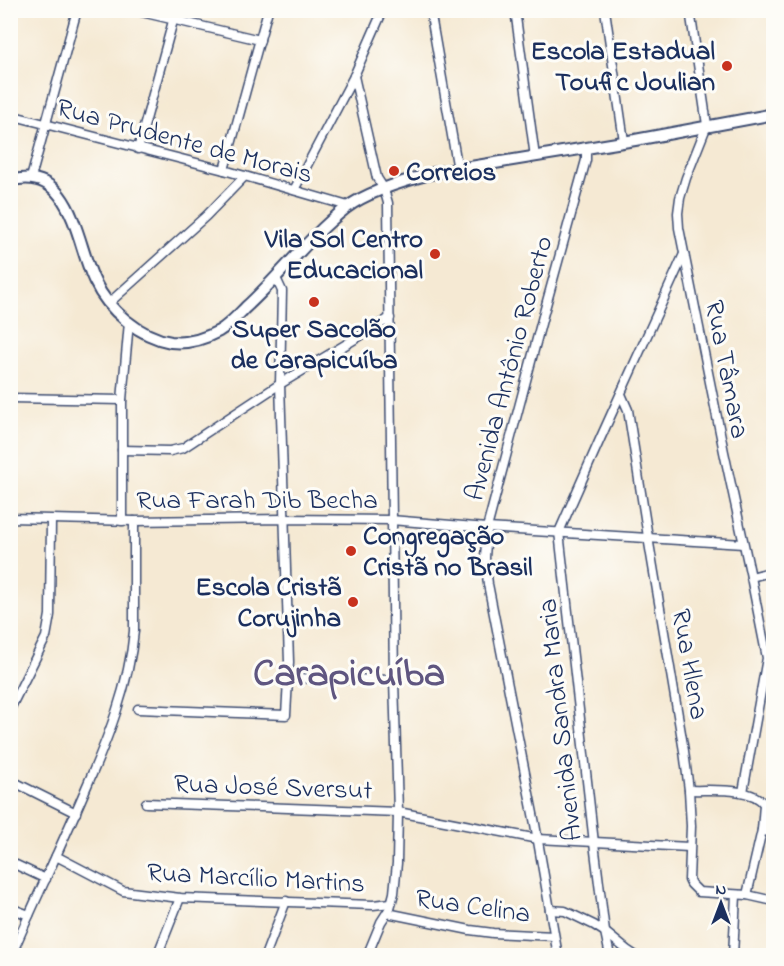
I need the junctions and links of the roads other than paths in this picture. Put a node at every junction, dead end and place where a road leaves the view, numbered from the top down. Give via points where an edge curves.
1 (76, 10) edge
2 (133, 10) edge
3 (176, 10) edge
4 (268, 10) edge
5 (383, 10) edge
6 (430, 10) edge
7 (515, 10) edge
8 (605, 10) edge
9 (690, 10) edge
10 (174, 20) junction
11 (260, 40) junction
12 (354, 76) junction
13 (774, 114) edge
14 (10, 115) edge
15 (46, 125) junction
16 (707, 125) junction
17 (624, 141) junction
18 (138, 148) junction
19 (586, 148) junction
20 (535, 157) junction
21 (225, 170) junction
22 (458, 170) junction
23 (245, 176) junction
24 (31, 178) junction
25 (10, 181) edge
26 (384, 189) junction
27 (294, 190) junction
28 (348, 206) junction
29 (684, 254) junction
30 (276, 278) junction
31 (109, 303) junction
32 (390, 318) junction
33 (129, 322) junction
34 (280, 384) junction
35 (621, 394) junction
36 (10, 398) edge
37 (122, 400) junction
38 (122, 450) junction
39 (10, 518) edge
40 (284, 519) junction
41 (51, 520) junction
42 (391, 520) junction
43 (122, 521) junction
44 (134, 521) junction
45 (487, 528) junction
46 (559, 532) junction
47 (648, 537) junction
48 (743, 543) junction
49 (774, 571) edge
50 (751, 577) junction
51 (770, 659) edge
52 (288, 678) junction
53 (394, 680) junction
54 (10, 709) edge
55 (138, 709) dead end
56 (10, 780) edge
57 (689, 790) junction
58 (743, 792) junction
59 (146, 803) dead end
60 (398, 812) junction
61 (76, 813) junction
62 (762, 830) junction
63 (774, 834) edge
64 (538, 839) junction
65 (594, 843) junction
66 (689, 847) junction
67 (56, 856) junction
68 (10, 862) edge
69 (46, 879) junction
70 (736, 895) junction
71 (747, 895) junction
72 (180, 898) junction
73 (286, 901) junction
74 (774, 901) edge
75 (391, 903) junction
76 (10, 908) edge
77 (550, 910) junction
78 (387, 913) junction
79 (28, 915) junction
80 (605, 932) junction
81 (554, 936) junction
82 (11, 956) edge
83 (157, 956) edge
84 (265, 956) edge
85 (367, 956) edge
86 (558, 956) edge
87 (610, 956) edge
88 (636, 956) edge
89 (733, 956) edge

1 - 15 street
2 - 10 street
3 - 10 street
4 - 11 street
5 - 12 street
6 - 22 street
7 - 20 street
8 - 17 street
9 - 16 street
10 - 11 street
10 - 18 street
11 - 21 street
12 - 26 street via 377,178
12 - 27 street
13 - 16 street
14 - 15 street, Rua Prudente de Morais
15 - 18 street, Rua Prudente de Morais
15 - 24 street
16 - 17 street
16 - 29 street, Rua Tâmara via 679,206
17 - 19 street
18 - 21 street, Rua Prudente de Morais
19 - 20 street
19 - 45 street, Avenida Antônio Roberto via 586,160
20 - 22 street
21 - 23 street, Rua Prudente de Morais
22 - 26 street
23 - 27 street, Rua Prudente de Morais
23 - 31 street
24 - 25 street
24 - 31 street via 57,191 68,207 90,272
26 - 28 street
26 - 32 street via 388,202
27 - 28 street, Rua Prudente de Morais
28 - 30 street
29 - 35 street
29 - 48 street, Rua Tâmara
30 - 33 street via 219,331 190,342 156,338
30 - 34 street via 282,291
31 - 33 street
32 - 34 street
32 - 42 street
33 - 37 street
34 - 38 street via 183,448
34 - 40 street
35 - 46 street
35 - 47 street, Rua Hlena via 628,410
36 - 37 street
37 - 38 street
38 - 43 street
39 - 41 street, Rua Farah Dib Becha
40 - 42 street, Rua Farah Dib Becha
40 - 44 street, Rua Farah Dib Becha
40 - 52 street
41 - 43 street, Rua Farah Dib Becha
41 - 54 street via 49,627
42 - 45 street, Rua Farah Dib Becha
42 - 53 street
43 - 44 street, Rua Farah Dib Becha
44 - 61 street via 134,632 129,669 108,736
45 - 46 street, Rua Farah Dib Becha
45 - 64 street, Avenida Antônio Roberto via 488,584
46 - 47 street, Rua Farah Dib Becha
46 - 65 street, Avenida Sandra Maria
47 - 48 street, Rua Farah Dib Becha
47 - 57 street, Rua Hlena
48 - 50 street, Rua Tâmara
49 - 50 street
50 - 51 street, Rua Tâmara
51 - 58 street
52 - 53 street
52 - 55 street via 286,715
53 - 60 street
56 - 61 street
57 - 58 street
57 - 66 street, Rua Hlena
58 - 62 street via 762,800
59 - 60 street, Rua José Sversut
60 - 64 street, Rua José Sversut
60 - 75 street via 396,880
61 - 67 street
62 - 63 street
62 - 71 street
64 - 65 street, Rua José Sversut
64 - 77 street, Avenida Antônio Roberto
65 - 66 street, Rua José Sversut
65 - 80 street, Avenida Sandra Maria
66 - 70 street, Rua Hlena via 689,880 693,887 699,892
67 - 69 street
67 - 72 street, Rua Marcílio Martins via 123,891
68 - 69 street
69 - 79 street
70 - 71 street, Rua Hlena
70 - 89 street
71 - 74 street, Rua Hlena
72 - 73 street, Rua Marcílio Martins
72 - 83 street
73 - 75 street, Rua Marcílio Martins
73 - 84 street
75 - 78 street
76 - 79 street
77 - 80 street via 565,911
77 - 81 street, Avenida Antônio Roberto
78 - 81 street, Rua Celina via 470,930
78 - 85 street
79 - 82 street
80 - 87 street, Avenida Sandra Maria
80 - 88 street
81 - 86 street, Avenida Antônio Roberto

